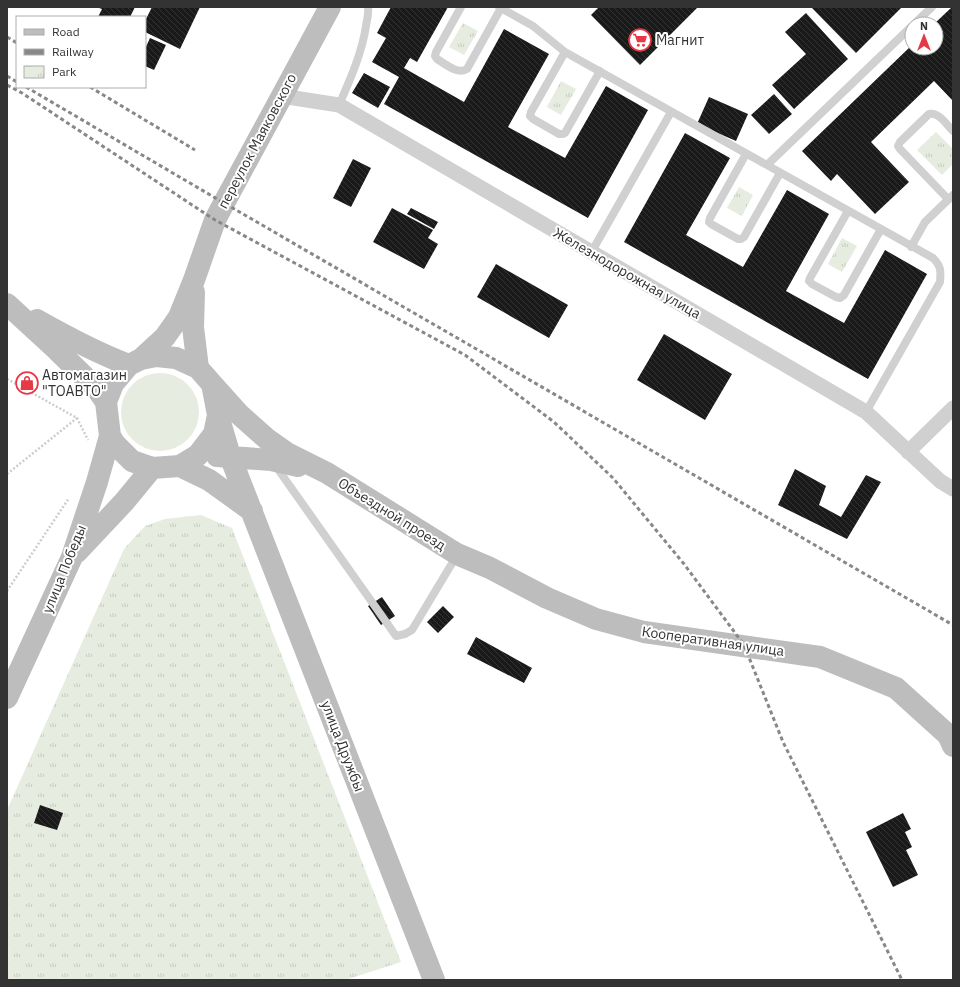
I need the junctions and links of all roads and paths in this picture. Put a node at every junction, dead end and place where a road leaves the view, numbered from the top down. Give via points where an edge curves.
1 (330, 7) edge
2 (368, 7) edge
3 (461, 7) edge
4 (500, 7) edge
5 (932, 7) edge
6 (922, 16) edge
7 (904, 34) edge
8 (565, 52) junction
9 (600, 71) junction
10 (280, 96) junction
11 (338, 105) junction
12 (671, 112) junction
13 (953, 131) edge
14 (746, 154) junction
15 (767, 165) junction
16 (780, 173) junction
17 (951, 197) edge
18 (848, 211) junction
19 (881, 229) junction
20 (911, 247) junction
21 (591, 253) junction
22 (194, 280) junction
23 (7, 304) edge
24 (135, 362) junction
25 (205, 376) junction
26 (7, 380) edge
27 (106, 402) junction
28 (953, 408) edge
29 (866, 412) junction
30 (218, 415) junction
31 (77, 418) junction
32 (110, 436) junction
33 (88, 441) dead end
34 (908, 452) junction
35 (230, 456) junction
36 (189, 460) junction
37 (271, 460) junction
38 (152, 468) junction
39 (327, 473) junction
40 (7, 474) edge
41 (953, 489) edge
42 (71, 495) dead end
43 (252, 512) junction
44 (457, 554) junction
45 (72, 557) junction
46 (7, 591) edge
47 (7, 698) edge
48 (953, 746) edge
49 (434, 980) edge

1 - 10 main road, переулок Маяковского
2 - 11 lane via 365,35
3 - 4 lane via 435,56 463,72 467,70
4 - 8 lane via 533,26
5 - 6 lane
7 - 15 lane
8 - 9 lane
8 - 9 lane via 530,116 559,134 565,133
9 - 12 lane
10 - 11 street, Железнодорожная улица
10 - 22 main road, переулок Маяковского via 215,220
11 - 21 street, Железнодорожная улица
12 - 14 lane
12 - 21 lane
13 - 17 lane via 938,115 929,114 898,146
14 - 15 lane
14 - 16 lane via 710,218 709,222 718,228 738,239 744,237
15 - 16 lane
16 - 18 lane
17 - 20 lane via 925,222
18 - 19 lane
18 - 19 lane via 810,278 812,284 836,297 844,295
19 - 20 lane
20 - 29 lane via 937,263 940,269 940,282
21 - 29 street, Железнодорожная улица
22 - 24 main road, переулок Маяковского via 178,317 165,337
22 - 25 main road via 194,327
23 - 24 main road via 107,356
23 - 27 main road via 97,389
24 - 25 main road via 156,356 176,358
24 - 27 main road via 113,384
25 - 30 main road
25 - 39 main road via 240,415 267,439 287,453
26 - 31 path
27 - 32 main road
28 - 34 street
29 - 34 street, Железнодорожная улица
30 - 35 main road, улица Дружбы
30 - 36 main road via 214,434
31 - 33 path
31 - 40 path
32 - 38 main road via 132,461
32 - 45 main road, улица Победы
34 - 41 street, Железнодорожная улица via 940,482
35 - 36 main road
35 - 37 main road
35 - 43 main road, улица Дружбы
36 - 38 main road
36 - 43 main road via 209,480
37 - 39 main road
37 - 44 lane via 396,636 412,630
38 - 45 main road
39 - 44 main road, Объездной проезд
42 - 46 path
43 - 49 main road, улица Дружбы
44 - 48 main road, Кооперативная улица via 596,619 644,632 820,657 896,688 948,735
45 - 47 main road, улица Победы

